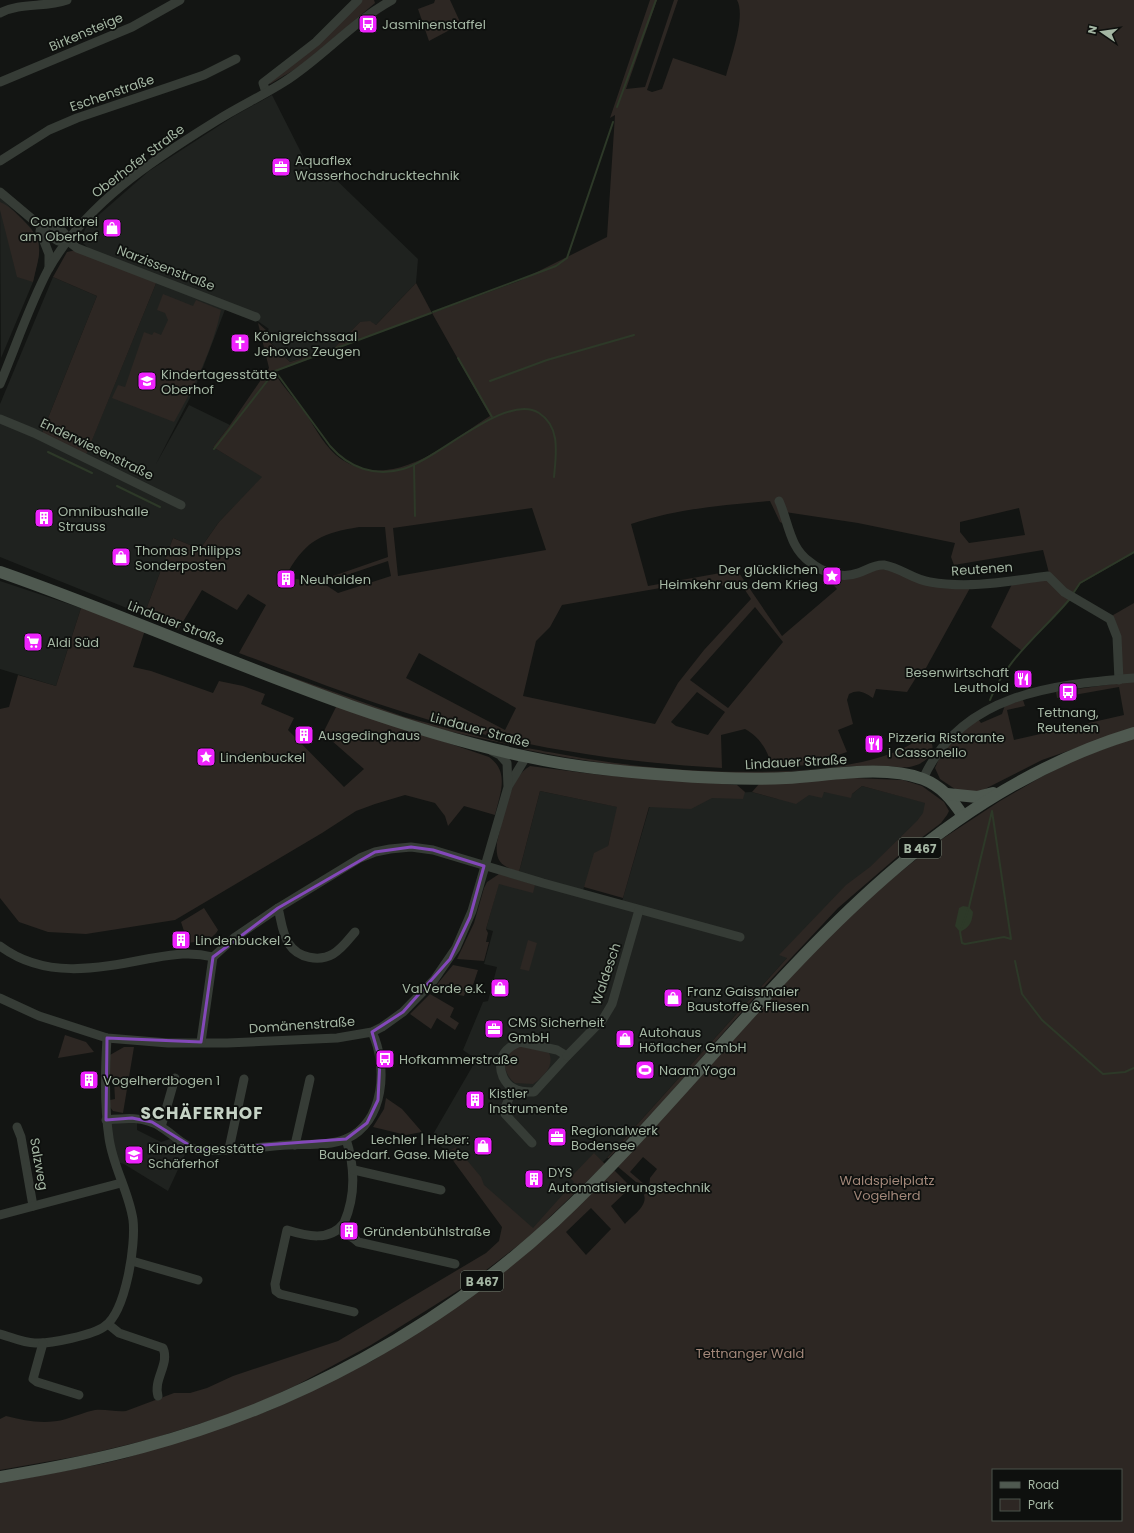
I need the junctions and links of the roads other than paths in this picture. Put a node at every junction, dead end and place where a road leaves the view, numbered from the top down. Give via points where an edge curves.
1 (67, 0) edge
2 (180, 0) edge
3 (358, 0) edge
4 (392, 0) edge
5 (0, 13) edge
6 (236, 59) dead end
7 (0, 82) edge
8 (266, 92) junction
9 (0, 161) edge
10 (0, 192) edge
11 (38, 224) junction
12 (68, 241) junction
13 (49, 269) junction
14 (256, 317) dead end
15 (0, 384) edge
16 (0, 419) edge
17 (779, 501) dead end
18 (181, 505) dead end
19 (0, 572) edge
20 (1134, 678) edge
21 (1119, 680) junction
22 (1134, 733) edge
23 (485, 747) junction
24 (526, 757) junction
25 (923, 779) junction
26 (508, 787) junction
27 (1004, 790) junction
28 (947, 794) junction
29 (963, 816) junction
30 (484, 866) junction
31 (278, 908) junction
32 (639, 910) junction
33 (355, 932) dead end
34 (740, 937) dead end
35 (0, 946) edge
36 (213, 957) junction
37 (0, 998) edge
38 (372, 1032) junction
39 (107, 1038) junction
40 (201, 1042) junction
41 (567, 1056) junction
42 (175, 1078) dead end
43 (244, 1079) dead end
44 (310, 1079) dead end
45 (513, 1089) junction
46 (106, 1120) junction
47 (17, 1127) dead end
48 (161, 1127) junction
49 (346, 1139) junction
50 (532, 1144) dead end
51 (295, 1145) junction
52 (229, 1149) junction
53 (354, 1170) junction
54 (121, 1183) junction
55 (440, 1190) dead end
56 (33, 1206) junction
57 (0, 1215) edge
58 (340, 1229) junction
59 (132, 1261) junction
60 (455, 1264) dead end
61 (198, 1280) dead end
62 (354, 1312) dead end
63 (108, 1324) junction
64 (0, 1334) edge
65 (43, 1343) junction
66 (79, 1395) dead end
67 (158, 1396) dead end
68 (0, 1477) edge

1 - 5 street via 51,5 17,7
2 - 7 street, Birkensteige via 132,27
3 - 8 street via 316,42 263,83
4 - 8 street, Oberhofer Straße via 366,17 301,71
6 - 9 street, Eschenstraße via 204,74 49,130
8 - 12 street, Oberhofer Straße via 141,172 89,216
10 - 11 street
11 - 12 street via 58,241
11 - 13 street via 49,254
12 - 13 street, Oberhofer Straße
12 - 14 street, Narzissenstraße via 77,248
13 - 15 street, Oberhofer Straße
16 - 18 street, Enderwiesenstraße
17 - 21 street, Reutenen via 787,529 796,548 810,563 829,572 850,576 874,566 885,565 928,582 968,586 1048,576 1064,592 1110,619 1117,637
19 - 23 main road, Lindauer Straße via 146,626 338,702
20 - 21 street
21 - 25 street via 1034,693 988,710 950,736 935,755
22 - 27 main road, B 467 via 1065,758
23 - 24 main road, Lindauer Straße
23 - 26 street, Domänenstraße via 500,755 507,763
24 - 25 main road, Lindauer Straße via 622,772 723,779 877,772 905,774
24 - 26 street, Domänenstraße
25 - 28 main road, Lindauer Straße
26 - 30 street, Domänenstraße
27 - 28 main road via 977,797
27 - 29 main road, B 467
28 - 29 main road, Lindauer Straße
29 - 68 main road, B 467 via 911,855 833,924 799,958 634,1142 555,1220 514,1256 440,1311 364,1359 245,1414 144,1447
30 - 31 street via 433,850 411,847 385,850 360,858
30 - 32 street
30 - 38 street, Domänenstraße via 470,917 450,959 428,987 403,1012
31 - 33 street via 288,942 297,951 312,958 333,954
31 - 36 street via 234,938
32 - 34 street
32 - 41 street, Waldesch via 612,1004 602,1019
35 - 36 street via 23,960 61,970 79,970 189,953
36 - 40 street
37 - 39 street, Domänenstraße via 39,1016
38 - 40 street, Domänenstraße via 324,1039
38 - 49 street via 380,1060 378,1100 373,1114 366,1123
39 - 40 street, Domänenstraße via 168,1043
39 - 46 street
41 - 45 street, Waldesch via 534,1092
41 - 45 street via 557,1050 534,1044 520,1042 513,1045 505,1051 500,1064 504,1079
42 - 48 street
43 - 52 street
44 - 51 street
45 - 50 street via 504,1110 505,1114
46 - 48 street via 137,1118
46 - 54 street via 114,1164
47 - 56 street, Salzweg
48 - 52 street via 192,1149
49 - 51 street
49 - 53 street
51 - 52 street
53 - 55 street
53 - 58 street via 352,1193
54 - 56 street
54 - 59 street via 133,1218
56 - 57 street
58 - 60 street via 358,1242
58 - 62 street via 329,1235 313,1236 287,1230 275,1284 276,1291
59 - 61 street
59 - 63 street via 116,1310
63 - 65 street via 81,1335
63 - 67 street via 119,1333 163,1348 165,1359 157,1384
64 - 65 street via 26,1342
65 - 66 street via 33,1379

